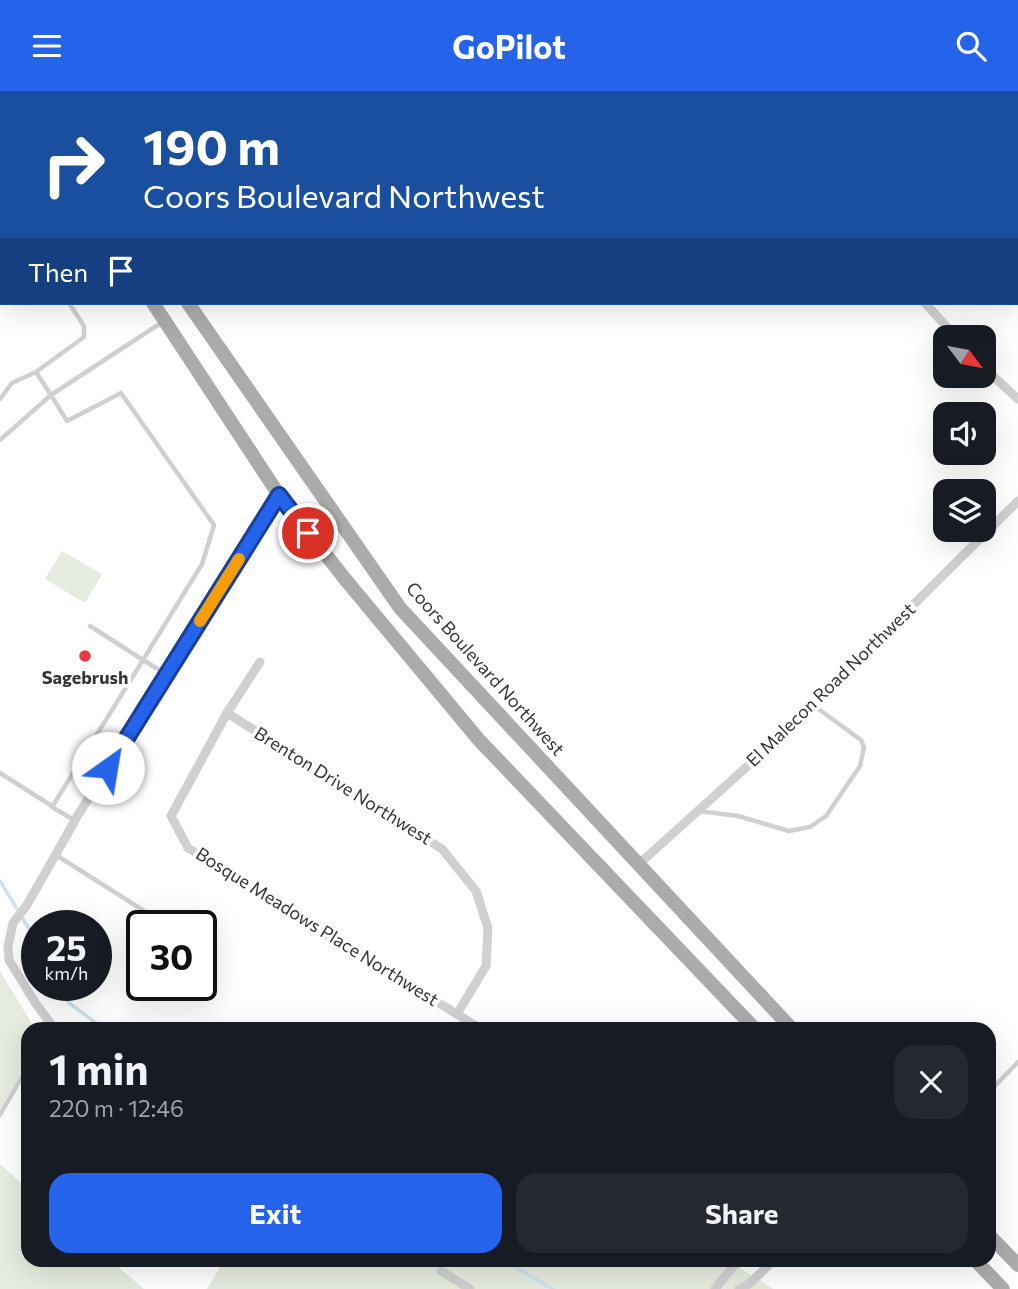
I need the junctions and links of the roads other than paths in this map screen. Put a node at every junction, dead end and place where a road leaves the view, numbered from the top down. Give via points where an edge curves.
1 (70, 305) edge
2 (154, 305) edge
3 (189, 305) edge
4 (927, 305) edge
5 (164, 321) junction
6 (945, 325) edge
7 (36, 372) junction
8 (996, 379) edge
9 (51, 395) junction
10 (0, 399) edge
11 (1018, 399) edge
12 (0, 440) edge
13 (279, 495) junction
14 (1018, 501) edge
15 (90, 626) dead end
16 (143, 660) junction
17 (260, 661) dead end
18 (167, 674) junction
19 (812, 705) junction
20 (227, 713) junction
21 (0, 773) edge
22 (52, 807) junction
23 (698, 811) junction
24 (75, 821) junction
25 (55, 855) junction
26 (639, 864) junction
27 (143, 910) edge
28 (457, 1014) junction
29 (49, 1022) edge
30 (470, 1022) edge
31 (748, 1022) edge
32 (786, 1022) edge
33 (1018, 1062) edge
34 (21, 1078) edge
35 (996, 1085) edge
36 (0, 1115) edge
37 (996, 1242) edge
38 (1018, 1265) edge
39 (732, 1267) edge
40 (767, 1267) edge
41 (982, 1267) edge
42 (441, 1271) dead end
43 (470, 1289) edge
44 (715, 1289) edge
45 (739, 1289) edge
46 (1003, 1289) edge

1 - 7 lane via 84,326 84,337
2 - 5 main road
3 - 26 main road, Coors Boulevard Northwest via 400,608
4 - 6 street
5 - 9 lane
5 - 13 main road
7 - 9 lane
7 - 10 lane via 12,383
8 - 11 street
9 - 12 lane
9 - 16 lane via 67,421 121,393 214,525 202,564
13 - 18 street
13 - 31 main road via 479,740
14 - 19 street, El Malecon Road Northwest
15 - 16 lane
16 - 18 lane
16 - 22 lane
17 - 20 street
18 - 24 street
19 - 23 street, El Malecon Road Northwest
19 - 23 lane via 861,740 864,747 860,767 819,822 789,831 738,816
20 - 28 street, Brenton Drive Northwest via 442,849 476,891 488,928 486,966
20 - 28 street, Bosque Meadows Place Northwest via 171,816 188,848
21 - 22 lane
22 - 24 lane
23 - 26 street, El Malecon Road Northwest
24 - 25 street
25 - 27 lane
25 - 29 street via 13,923 8,946 9,960
26 - 32 main road, Coors Boulevard Northwest
28 - 30 street, Bosque Meadows Place Northwest
33 - 35 lane
34 - 36 lane
37 - 38 main road
39 - 44 street
40 - 45 street
41 - 46 main road
42 - 43 street

